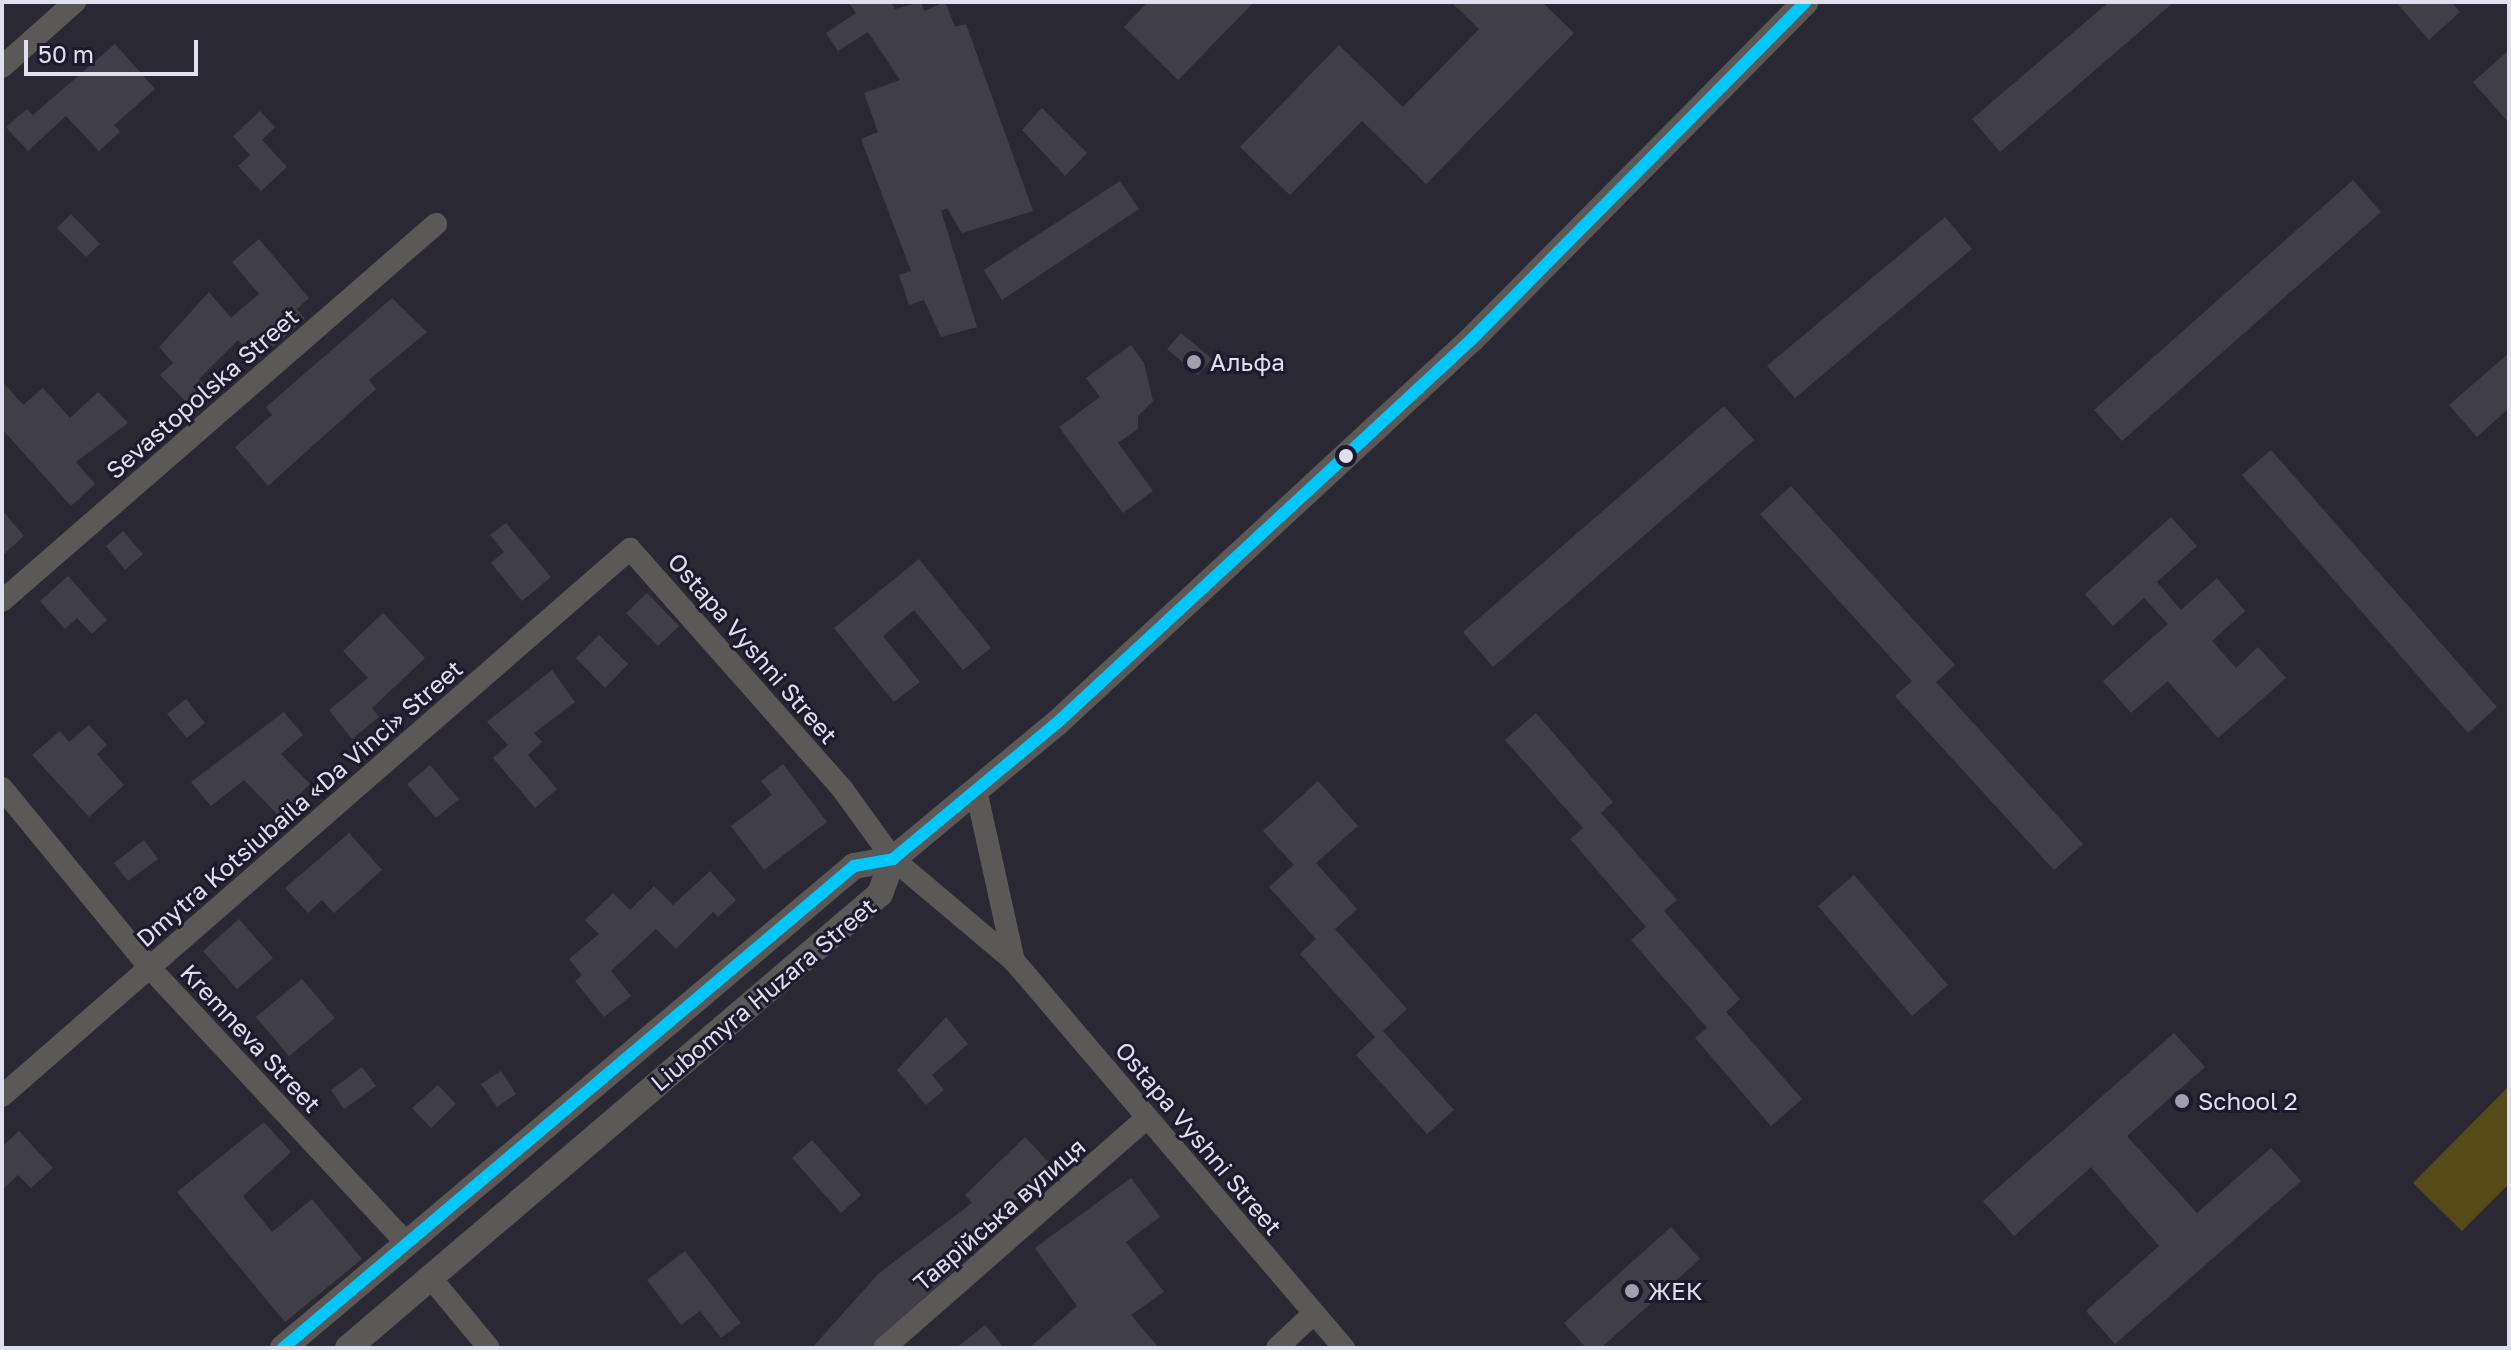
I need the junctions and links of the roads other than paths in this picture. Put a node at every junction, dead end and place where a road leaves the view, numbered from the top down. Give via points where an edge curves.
1 (75, 2) edge
2 (1805, 2) edge
3 (2, 67) edge
4 (436, 224) dead end
5 (630, 549) joint
6 (2, 601) edge
7 (2, 788) edge
8 (976, 790) junction
9 (893, 859) junction
10 (1014, 961) junction
11 (150, 968) junction
12 (2, 1096) edge
13 (1147, 1118) junction
14 (407, 1244) junction
15 (430, 1277) junction
16 (1313, 1314) junction
17 (283, 1348) edge
18 (348, 1348) edge
19 (489, 1348) edge
20 (884, 1348) edge
21 (1277, 1348) edge
22 (1344, 1348) edge

1 - 3 street
2 - 8 street via 1472,339 1120,667
4 - 6 street, Sevastopolska Street
5 - 9 street, Ostapa Vyshni Street via 843,790
5 - 11 street, Dmytra Kotsiubaila «Da Vinci» Street
7 - 11 street, Kremneva Street
8 - 9 street
8 - 10 street
9 - 10 street, Ostapa Vyshni Street
9 - 14 street, Liubomyra Huzara Street via 854,866
9 - 15 street, Liubomyra Huzara Street via 880,894
10 - 13 street, Ostapa Vyshni Street
11 - 12 street, Dmytra Kotsiubaila «Da Vinci» Street
11 - 14 street, Kremneva Street
13 - 16 street, Ostapa Vyshni Street
13 - 20 street, Таврійська вулиця
14 - 17 street, Liubomyra Huzara Street
15 - 18 street, Liubomyra Huzara Street
15 - 19 street
16 - 21 street
16 - 22 street, Ostapa Vyshni Street

